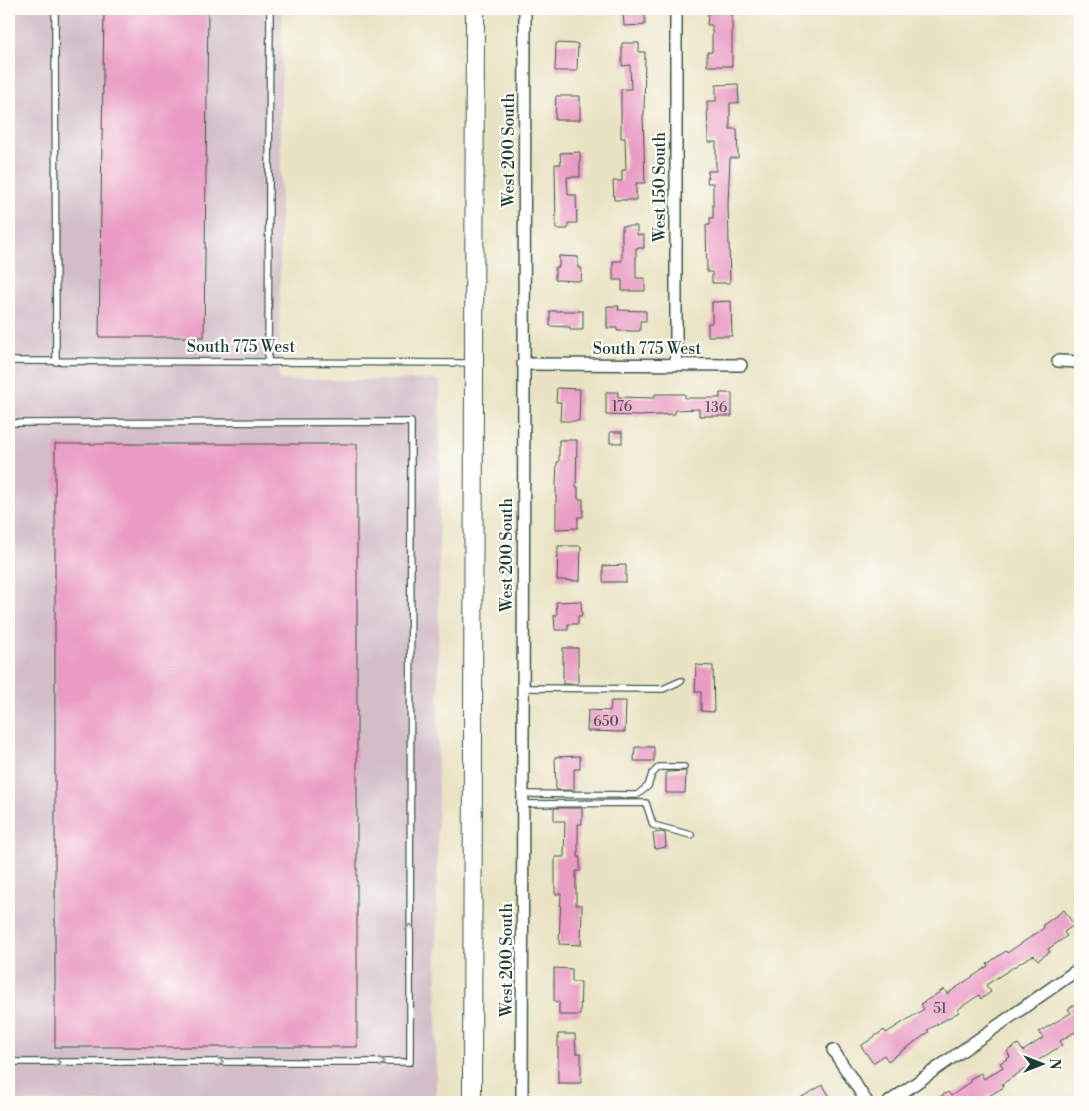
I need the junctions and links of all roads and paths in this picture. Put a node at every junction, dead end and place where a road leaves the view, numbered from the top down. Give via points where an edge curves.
1 (55, 9) edge
2 (270, 9) edge
3 (475, 9) edge
4 (525, 9) edge
5 (676, 9) edge
6 (9, 361) edge
7 (1058, 361) dead end
8 (56, 362) junction
9 (268, 362) junction
10 (1080, 362) edge
11 (474, 363) junction
12 (523, 364) junction
13 (676, 364) junction
14 (741, 364) dead end
15 (9, 423) edge
16 (681, 681) dead end
17 (523, 688) junction
18 (684, 767) dead end
19 (522, 799) junction
20 (691, 834) dead end
21 (1080, 968) edge
22 (832, 1050) dead end
23 (9, 1062) edge
24 (472, 1102) edge
25 (522, 1102) edge
26 (867, 1102) edge
27 (889, 1102) edge

1 - 8 lane
2 - 9 lane
3 - 11 main road
4 - 12 street, West 200 South
5 - 13 street, West 150 South
6 - 8 lane, South 775 West
7 - 10 street
8 - 9 lane, South 775 West
9 - 11 lane, South 775 West
11 - 24 main road
12 - 13 street, South 775 West
12 - 17 street, West 200 South
13 - 14 street, South 775 West
23 -> 15 lane via 410,1062 411,422
16 - 17 lane via 663,688
17 - 19 street, West 200 South
18 - 19 lane via 659,767 652,774 648,786 638,795
19 - 20 lane via 646,803 653,825
19 - 25 street, West 200 South
21 - 27 street
22 - 26 street

